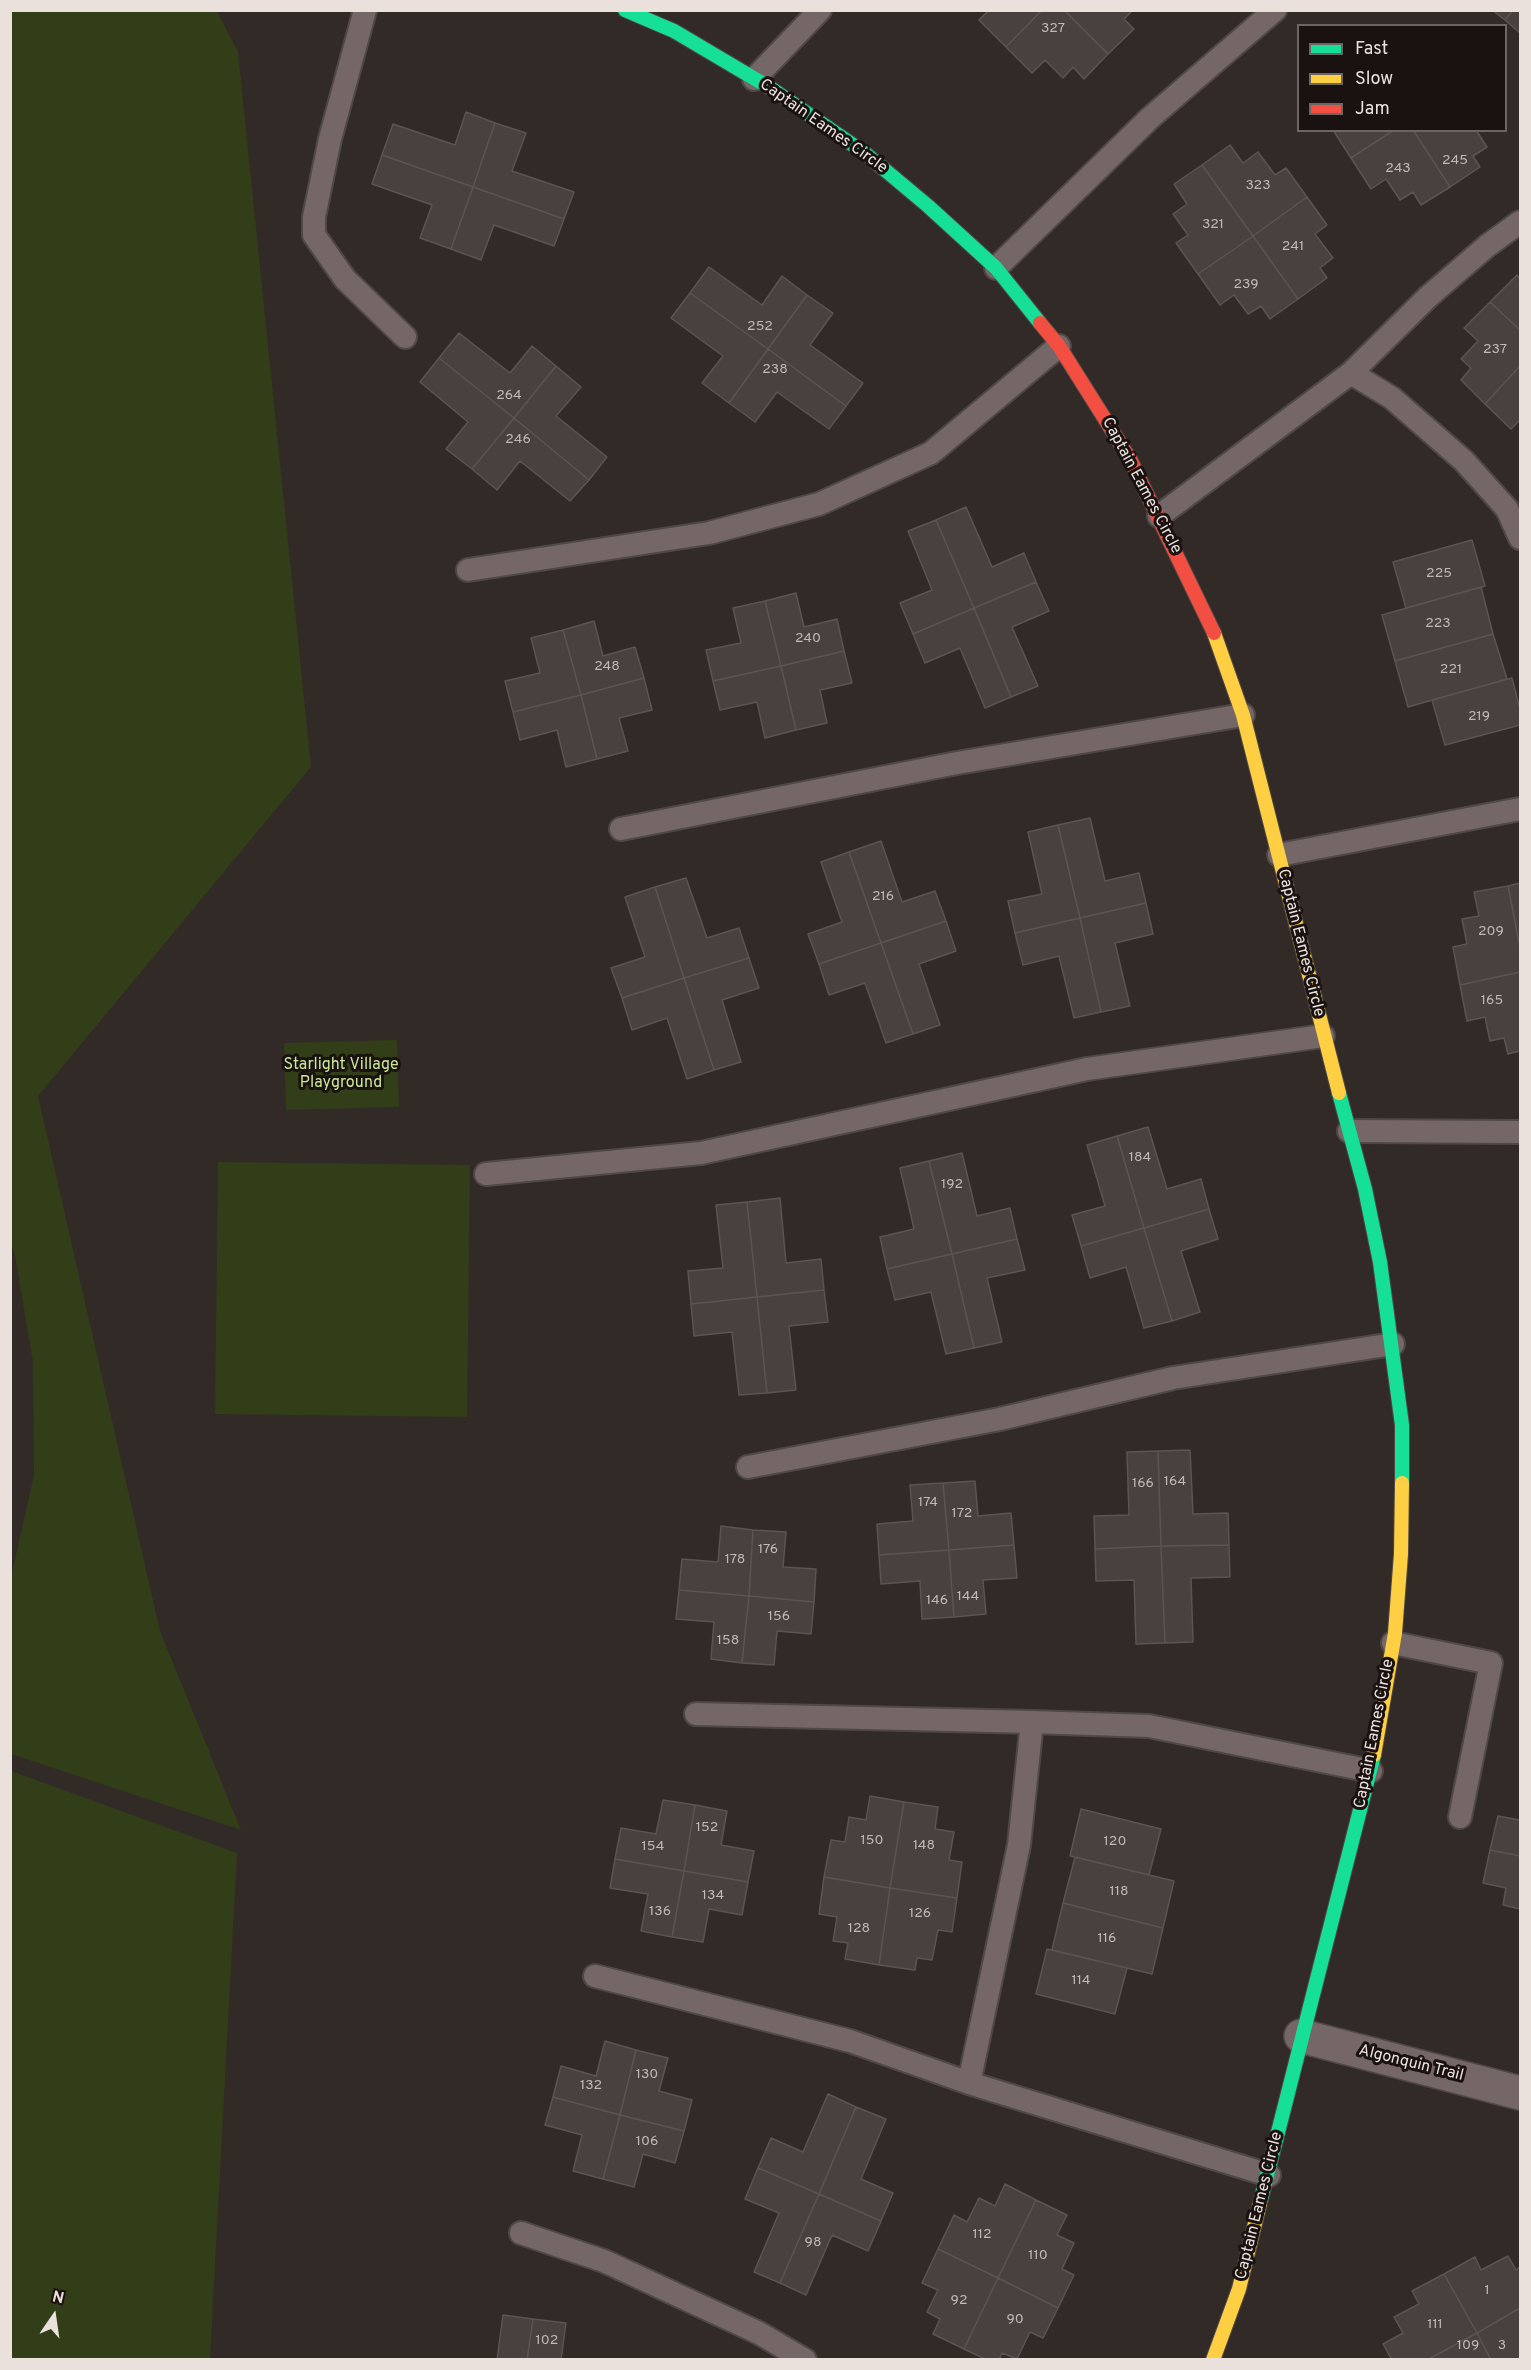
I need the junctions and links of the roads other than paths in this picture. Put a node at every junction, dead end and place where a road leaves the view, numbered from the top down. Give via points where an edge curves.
1 (365, 10) edge
2 (625, 10) edge
3 (820, 10) edge
4 (1275, 10) edge
5 (754, 79) junction
6 (1521, 222) edge
7 (996, 268) junction
8 (405, 338) dead end
9 (1059, 346) junction
10 (1351, 373) junction
11 (1159, 516) junction
12 (1521, 538) edge
13 (468, 570) dead end
14 (1243, 715) junction
15 (1521, 809) edge
16 (621, 829) dead end
17 (1279, 855) junction
18 (1323, 1036) junction
19 (1349, 1131) junction
20 (1521, 1132) edge
21 (486, 1174) dead end
22 (1393, 1344) junction
23 (748, 1467) dead end
24 (1393, 1643) junction
25 (696, 1713) dead end
26 (1032, 1722) junction
27 (1371, 1771) junction
28 (1460, 1817) dead end
29 (595, 1976) dead end
30 (1301, 2036) junction
31 (969, 2083) junction
32 (1521, 2093) edge
33 (1269, 2175) junction
34 (521, 2233) dead end
35 (805, 2360) edge
36 (1213, 2360) edge

1 - 8 lane via 330,140 314,235 345,279
2 - 5 street, Captain Eames Circle via 674,31
3 - 5 lane
4 - 7 lane via 1150,118
5 - 7 street, Captain Eames Circle via 866,153
6 - 10 lane via 1428,297
7 - 9 street, Captain Eames Circle
9 - 11 street, Captain Eames Circle via 1130,459
9 - 13 lane via 931,453 819,504 709,533
10 - 11 lane
10 - 12 lane via 1392,398 1464,461 1507,509
11 - 14 street, Captain Eames Circle via 1215,635
14 - 16 lane via 957,763
14 - 17 street, Captain Eames Circle
15 - 17 lane
17 - 18 street, Captain Eames Circle
18 - 19 street, Captain Eames Circle
18 - 21 lane via 1087,1069 702,1153
19 - 20 lane
19 - 22 street, Captain Eames Circle via 1374,1231
22 - 23 lane via 1173,1378 1000,1419
22 - 24 street, Captain Eames Circle via 1402,1425 1401,1554
24 - 27 street, Captain Eames Circle
24 - 28 lane via 1491,1663
25 - 26 lane
26 - 27 lane via 1149,1726
26 - 31 lane via 1018,1845
27 - 30 street, Captain Eames Circle
29 - 31 lane via 850,2042
30 - 32 street, Algonquin Trail
30 - 33 street, Captain Eames Circle
31 - 33 lane
33 - 36 street, Captain Eames Circle via 1239,2289
34 - 35 lane via 604,2261

